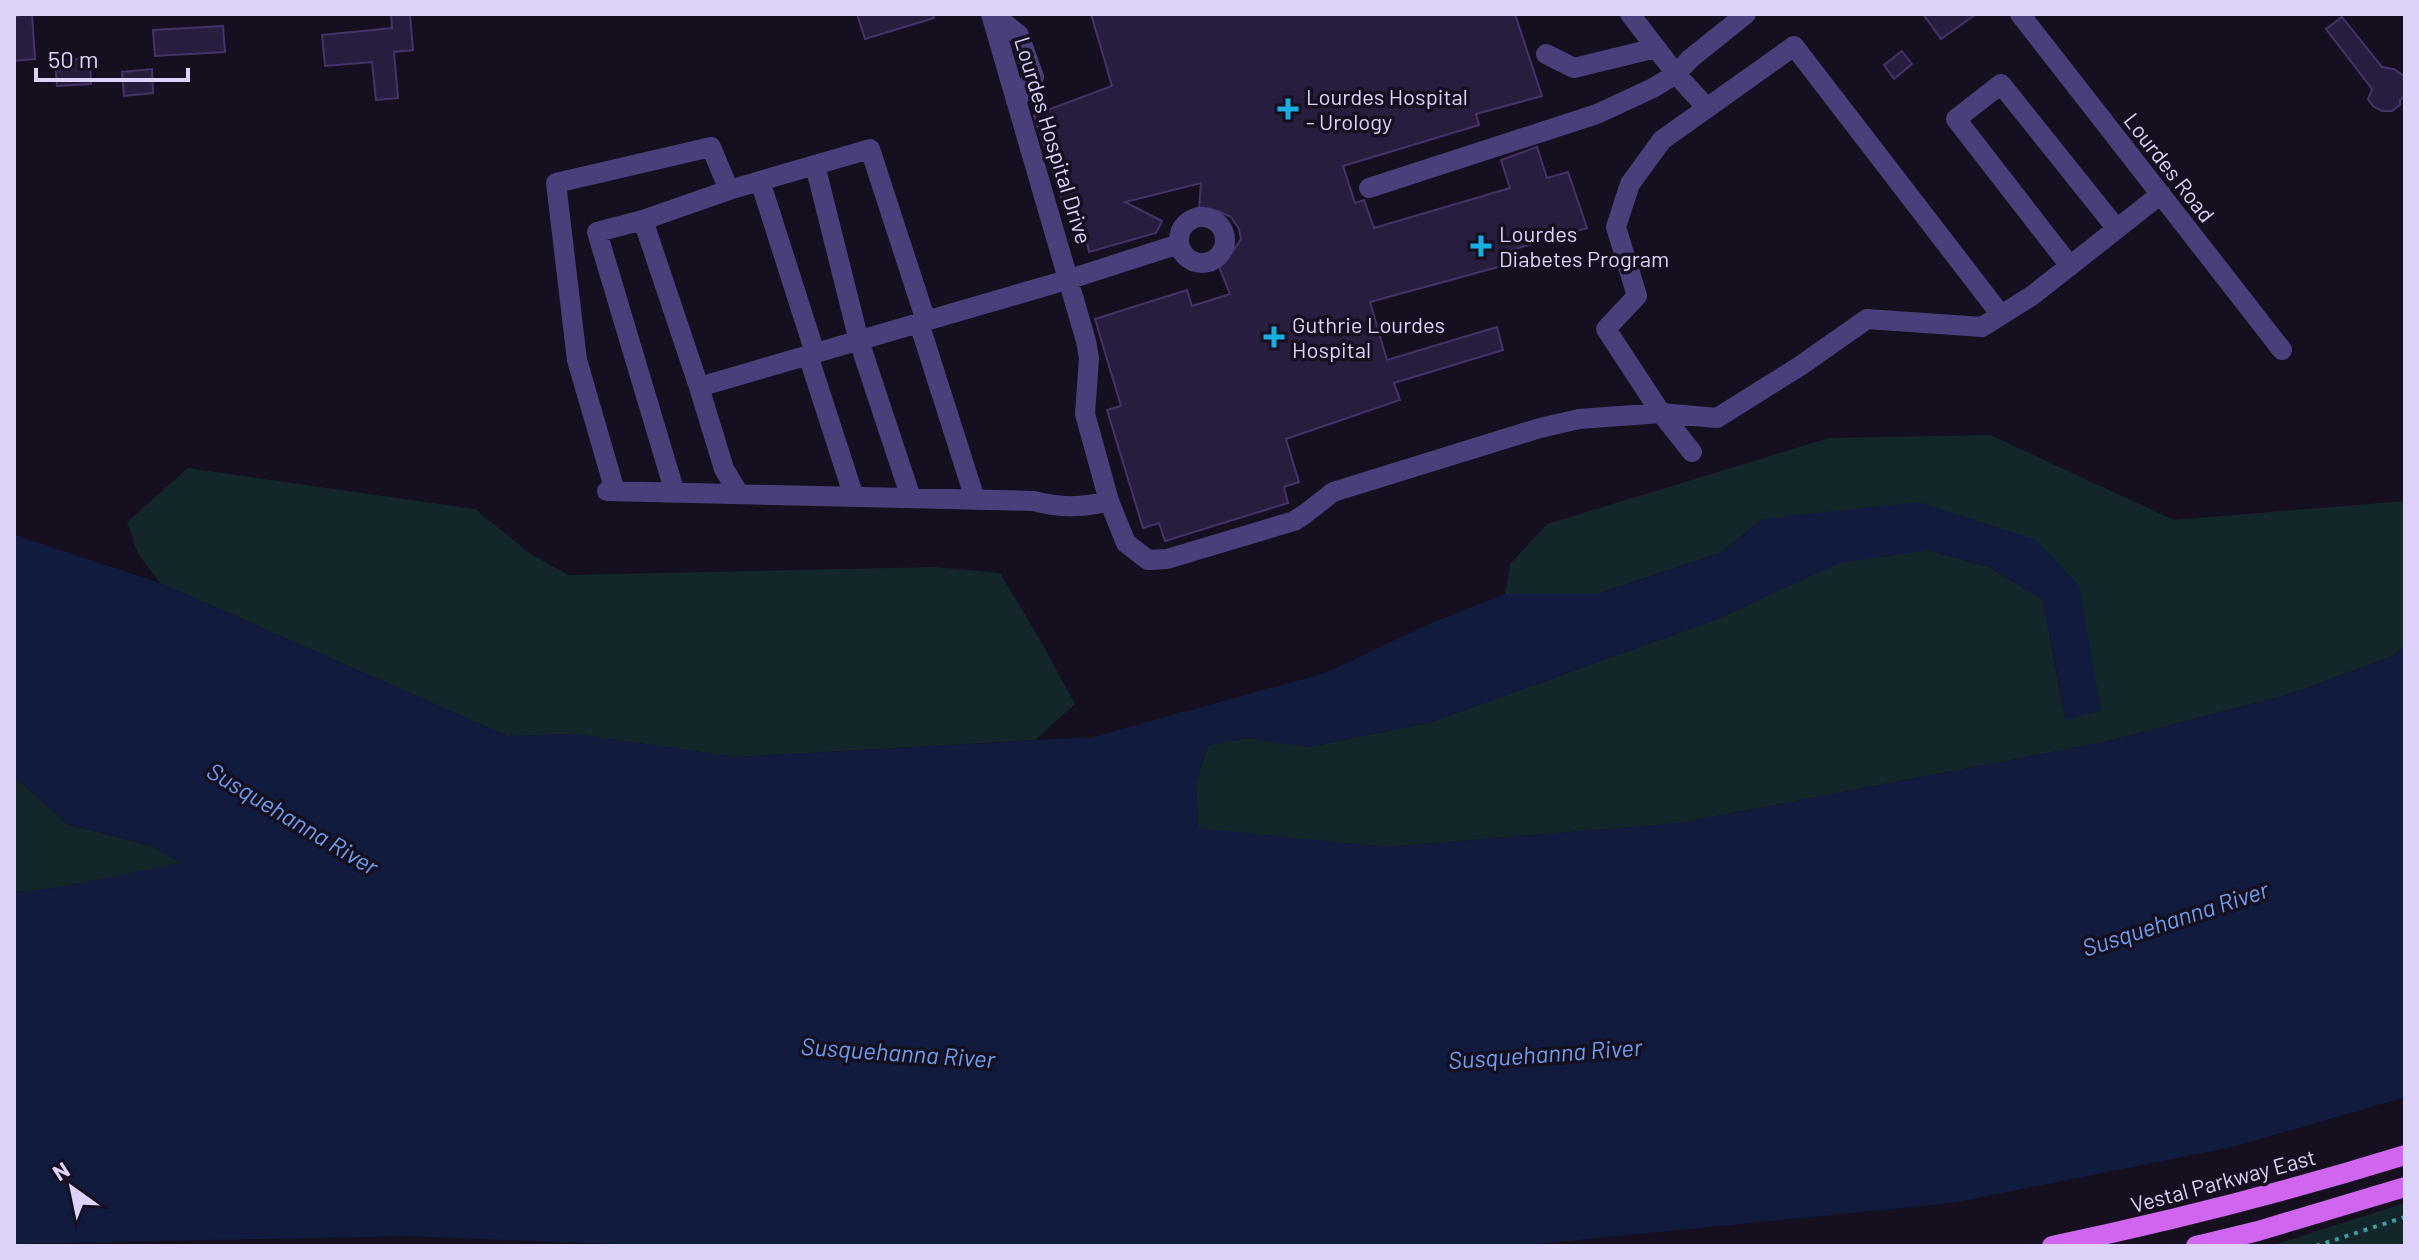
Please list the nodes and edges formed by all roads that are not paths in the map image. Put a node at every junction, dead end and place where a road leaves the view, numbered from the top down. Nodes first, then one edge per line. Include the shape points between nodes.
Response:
1 (992, 14) edge
2 (1630, 14) edge
3 (1746, 14) edge
4 (2020, 14) edge
5 (1656, 48) junction
6 (1546, 54) dead end
7 (1676, 74) junction
8 (1707, 108) junction
9 (815, 165) junction
10 (760, 181) junction
11 (1369, 188) dead end
12 (729, 190) junction
13 (2161, 194) junction
14 (643, 220) junction
15 (2117, 229) junction
16 (597, 232) junction
17 (562, 240) junction
18 (1179, 244) dead end
19 (2070, 266) junction
20 (1070, 279) junction
21 (2001, 315) junction
22 (922, 322) junction
23 (859, 341) junction
24 (2282, 350) dead end
25 (812, 354) junction
26 (699, 387) junction
27 (1661, 413) junction
28 (1692, 452) dead end
29 (675, 493) junction
30 (739, 494) junction
31 (854, 497) junction
32 (911, 498) junction
33 (975, 499) junction
34 (1109, 501) junction
35 (2405, 1155) edge
36 (2405, 1187) edge
37 (2052, 1246) edge
38 (2196, 1246) edge

1 - 20 street, Lourdes Hospital Drive
2 - 5 street
3 - 7 street
4 - 13 street, Lourdes Road
5 - 6 street via 1574,68
5 - 7 street
7 - 8 street
7 - 11 street via 1597,114
8 - 21 street via 1794,46
8 - 27 street via 1662,140 1630,184 1616,227 1637,296 1606,329
9 - 10 street
9 - 22 street via 870,149
9 - 23 street
10 - 12 street
10 - 25 street
12 - 14 street
12 - 17 street via 711,147 556,183
13 - 15 street
13 - 24 street, Lourdes Road
14 - 16 street
14 - 26 street
15 - 19 street
15 - 19 street via 2001,84 1956,119
16 - 17 street
16 - 29 street
17 - 29 street via 577,360 611,491
18 - 20 street
19 - 21 street
20 - 22 street
20 - 34 street, Lourdes Hospital Drive via 1089,358 1085,414
21 - 27 street via 1982,327 1867,319 1717,418
22 - 23 street
22 - 33 street
23 - 25 street
23 - 32 street
25 - 26 street
25 - 31 street
26 - 30 street via 724,469
27 - 28 street
27 - 34 street, Lourdes Hospital Drive via 1579,419 1526,432 1333,492 1294,521 1227,531 1167,559 1148,560 1126,543
29 - 30 street
30 - 31 street
31 - 32 street
32 - 33 street
33 - 34 street via 1073,507
35 - 37 main road, Vestal Parkway East via 2251,1200
36 - 38 main road

